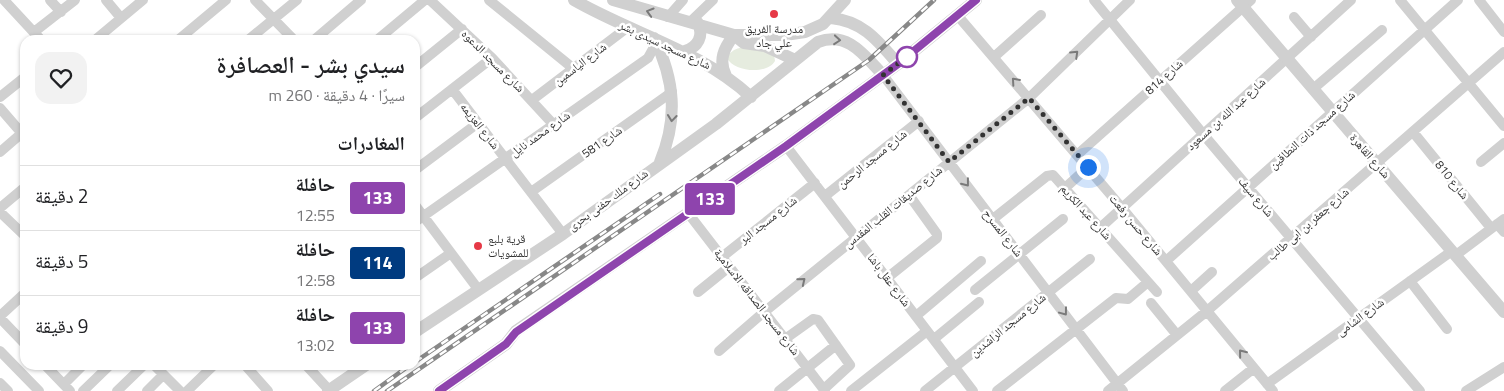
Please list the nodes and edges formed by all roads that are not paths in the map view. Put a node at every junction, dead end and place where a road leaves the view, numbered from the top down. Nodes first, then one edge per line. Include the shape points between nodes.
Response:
1 (4, 0) edge
2 (50, 0) edge
3 (75, 0) edge
4 (106, 0) edge
5 (143, 0) edge
6 (226, 0) edge
7 (255, 0) edge
8 (297, 0) edge
9 (362, 0) edge
10 (425, 0) edge
11 (430, 0) edge
12 (489, 0) edge
13 (574, 0) edge
14 (613, 0) edge
15 (683, 0) edge
16 (713, 0) edge
17 (845, 0) edge
18 (976, 0) edge
19 (1094, 0) edge
20 (1130, 0) edge
21 (1351, 0) edge
22 (1400, 0) edge
23 (1458, 0) edge
24 (1479, 0) edge
25 (1244, 2) edge
26 (61, 12) junction
27 (1041, 15) dead end
28 (958, 16) junction
29 (668, 17) junction
30 (1294, 17) dead end
31 (121, 18) junction
32 (273, 18) junction
33 (831, 18) junction
34 (1110, 20) junction
35 (694, 23) junction
36 (628, 28) junction
37 (462, 29) junction
38 (1425, 29) junction
39 (1382, 30) dead end
40 (1504, 32) edge
41 (36, 35) edge
42 (38, 35) edge
43 (101, 35) edge
44 (184, 35) edge
45 (254, 35) edge
46 (289, 35) edge
47 (320, 35) edge
48 (383, 35) edge
49 (734, 35) junction
50 (1311, 37) junction
51 (654, 38) junction
52 (684, 51) junction
53 (1504, 52) edge
54 (994, 57) junction
55 (492, 58) junction
56 (1286, 59) junction
57 (795, 60) junction
58 (420, 63) edge
59 (898, 64) junction
60 (574, 68) junction
61 (883, 75) junction
62 (726, 76) junction
63 (20, 81) edge
64 (1160, 82) junction
65 (1469, 82) junction
66 (452, 89) junction
67 (1313, 89) junction
68 (672, 92) junction
69 (752, 97) junction
70 (0, 98) edge
71 (1029, 98) junction
72 (532, 100) junction
73 (0, 108) edge
74 (1332, 112) junction
75 (420, 114) edge
76 (918, 121) junction
77 (478, 123) junction
78 (554, 124) junction
79 (1504, 126) edge
80 (20, 131) edge
81 (1413, 132) junction
82 (1203, 134) junction
83 (20, 137) edge
84 (1504, 143) edge
85 (786, 146) junction
86 (0, 152) edge
87 (1077, 155) junction
88 (505, 159) junction
89 (660, 162) junction
90 (949, 162) junction
91 (1481, 162) dead end
92 (1377, 164) junction
93 (420, 166) edge
94 (1088, 167) junction
95 (815, 183) junction
96 (1065, 188) junction
97 (1248, 188) junction
98 (20, 192) edge
99 (531, 192) junction
100 (908, 195) junction
101 (825, 196) junction
102 (1122, 208) junction
103 (0, 210) edge
104 (688, 213) junction
105 (420, 218) edge
106 (993, 219) junction
107 (1063, 219) dead end
108 (420, 220) edge
109 (1499, 226) edge
110 (1100, 228) junction
111 (20, 231) edge
112 (563, 234) junction
113 (856, 237) junction
114 (1291, 239) junction
115 (451, 253) junction
116 (1454, 253) junction
117 (1020, 254) junction
118 (722, 257) junction
119 (1090, 259) dead end
120 (981, 261) dead end
121 (1166, 261) junction
122 (729, 267) junction
123 (1212, 272) dead end
124 (420, 275) edge
125 (887, 278) junction
126 (1410, 281) junction
127 (1148, 282) junction
128 (478, 289) junction
129 (975, 290) dead end
130 (1191, 291) junction
131 (698, 292) dead end
132 (1049, 292) junction
133 (1157, 292) dead end
134 (20, 298) edge
135 (979, 302) dead end
136 (1151, 303) dead end
137 (1207, 311) junction
138 (764, 312) junction
139 (1504, 312) edge
140 (916, 316) junction
141 (0, 317) edge
142 (1359, 318) junction
143 (420, 329) edge
144 (1076, 329) junction
145 (1447, 329) dead end
146 (20, 334) edge
147 (931, 335) junction
148 (1177, 335) junction
149 (785, 339) junction
150 (836, 345) junction
151 (0, 351) edge
152 (719, 351) dead end
153 (955, 367) junction
154 (808, 368) junction
155 (1254, 368) junction
156 (1504, 368) edge
157 (52, 370) edge
158 (80, 370) edge
159 (105, 370) edge
160 (139, 370) edge
161 (159, 370) edge
162 (209, 370) edge
163 (249, 370) edge
164 (310, 370) edge
165 (358, 370) edge
166 (164, 375) junction
167 (0, 383) edge
168 (1120, 387) edge
169 (1270, 387) edge
170 (67, 388) edge
171 (328, 390) edge
172 (444, 390) edge
173 (825, 390) edge
174 (8, 391) edge
175 (39, 391) edge
176 (83, 391) edge
177 (117, 391) edge
178 (147, 391) edge
179 (180, 391) edge
180 (186, 391) edge
181 (268, 391) edge
182 (779, 391) edge
183 (851, 391) edge
184 (925, 391) edge
185 (973, 391) edge
186 (997, 391) edge
187 (1108, 391) edge
188 (1225, 391) edge
189 (1420, 391) edge
190 (1466, 391) edge

1 - 41 street
2 - 26 street
3 - 26 street
4 - 31 street
5 - 31 street
6 - 44 street
7 - 32 street
8 - 32 street
9 - 47 street
10 - 48 street
11 - 37 street, شارع مسجد الدعوه
12 - 60 street
13 - 36 street, شارع مسجد سيدى بشر
29 -> 14 street, شارع مسجد سيدى بشر
15 - 29 street
16 - 35 street
17 - 33 street
18 - 28 street
19 - 34 street, شارع سيف
20 - 34 street, شارع صديقات القلب المقدس
21 - 50 street, شارع عبد الله بن مسعود
22 - 38 street
23 - 38 street, شارع مسجد ذات النطاقين
24 - 40 street
25 - 56 street, شارع القاهرة
25 - 64 street, شارع 814
26 - 42 street
27 - 54 street
28 - 54 street, شارع حسن رفعت
28 - 59 street
29 - 35 street, شارع مسجد سيدى بشر
30 - 50 street
31 - 43 street
32 - 45 street
32 - 46 street
33 - 49 street, شارع مسجد سيدى بشر via 814,29 795,34
33 - 59 street via 852,22 865,29
34 - 64 street, شارع سيف
71 -> 34 street, شارع صديقات القلب المقدس
35 - 49 street, شارع مسجد سيدى بشر
35 - 52 street via 700,28 699,41
36 - 51 street, شارع مسجد سيدى بشر
36 - 60 street, شارع الياسمين
37 - 55 street, شارع مسجد الدعوه
37 - 58 street
38 - 65 street
38 - 74 street, شارع مسجد ذات النطاقين
39 - 67 street
49 - 57 street via 744,43 765,46
49 - 62 street via 723,54
50 - 56 street, شارع عبد الله بن مسعود
51 - 52 street, شارع مسجد سيدى بشر
51 - 68 street via 666,64
51 - 78 street, شارع محمد نايل via 648,58
52 - 62 street, شارع مسجد سيدى بشر
53 - 65 street, شارع جعفر بن ابى طالب
71 -> 54 street, شارع حسن رفعت
55 - 66 street
55 - 72 street, شارع مسجد الدعوه
56 - 67 street, شارع القاهرة
56 - 82 street, شارع عبد الله بن مسعود
57 -> 61 street, شارع ملك حفنى بحرى via 818,42 844,40 857,47
57 - 69 street, شارع ملك حفنى بحرى
59 - 61 street
60 - 72 street, شارع الياسمين
61 - 76 street, شارع المسرح
61 - 85 street
62 - 69 street, شارع مسجد سيدى بشر
63 - 70 street
64 - 82 street, شارع سيف
64 - 87 street, شارع 814
65 - 79 street
65 - 81 street, شارع جعفر بن ابى طالب
66 - 75 street
66 - 77 street, شارع العزيمه
67 - 74 street, شارع القاهرة
68 -> 89 street via 671,128
68 - 99 street, شارع 581
69 - 89 street, شارع ملك حفنى بحرى
71 - 87 street, شارع حسن رفعت
71 - 90 street, شارع صديقات القلب المقدس
72 - 78 street, شارع مسجد الدعوه
73 - 80 street
74 - 92 street, شارع القاهرة
74 - 97 street, شارع مسجد ذات النطاقين
76 - 90 street, شارع المسرح
76 - 101 street, شارع مسجد الرحمن
77 - 88 street, شارع العزيمه
77 - 93 street
78 - 88 street, شارع محمد نايل
81 - 92 street, شارع جعفر بن ابى طالب
81 - 109 street, شارع 810
82 - 97 street, شارع سيف
82 - 102 street, شارع عبد الله بن مسعود
83 - 86 street
84 - 91 street
85 - 95 street, شارع عقل باشا
85 - 104 street
87 - 94 street, شارع حسن رفعت
88 - 99 street, شارع العزيمه
88 - 105 street, شارع محمد نايل
89 - 112 street, شارع ملك حفنى بحرى
90 - 100 street, شارع صديقات القلب المقدس
90 -> 106 street, شارع المسرح
92 - 114 street, شارع جعفر بن ابى طالب
92 - 116 street, شارع القاهرة
94 - 96 street
94 - 102 street, شارع حسن رفعت
95 - 101 street, شارع عقل باشا
95 - 118 street, شارع مسجد البر
96 - 106 street, شارع عبد الكريم via 1050,175
96 - 110 street, شارع عبد الكريم
97 - 114 street, شارع سيف
97 - 121 street, شارع مسجد ذات النطاقين
98 - 103 street
99 - 112 street, شارع العزيمه
100 - 113 street, شارع صديقات القلب المقدس
100 - 125 street via 937,238
101 - 113 street, شارع عقل باشا
102 - 110 street, شارع عبد الله بن مسعود
102 - 121 street, شارع حسن رفعت
103 - 111 street
104 - 118 street, شارع مسجد الصداقه الاسلامية
104 - 172 street via 516,332 506,344
106 - 117 street, شارع المسرح
107 - 117 street
108 - 115 street
109 - 116 street, شارع الشامى
110 - 127 street, شارع عبد الكريم
112 - 128 street, شارع ملك حفنى بحرى
113 - 125 street, شارع عقل باشا
138 -> 113 street, شارع صديقات القلب المقدس
114 - 137 street, شارع جعفر بن ابى طالب
114 - 142 street, شارع سيف
115 - 124 street
115 - 128 street
116 - 126 street, شارع الشامى
116 - 139 street, شارع القاهرة
117 - 129 street
117 - 132 street, شارع المسرح
118 - 122 street, شارع مسجد الصداقه الاسلامية
119 - 132 street, شارع مسجد الراشدين
120 - 140 street
121 - 130 street, شارع حسن رفعت
122 - 131 street
122 - 138 street, شارع مسجد الصداقه الاسلامية
123 - 130 street
125 - 140 street, شارع عقل باشا
126 - 142 street, شارع الشامى
126 - 145 street
127 - 133 street, شارع عبد الكريم
127 - 144 street via 1128,299 1116,298
128 - 143 street, شارع ملك حفنى بحرى
130 - 137 street, شارع حسن رفعت
132 -> 144 street, شارع المسرح
132 - 153 street, شارع مسجد الراشدين
134 - 141 street
135 - 147 street
136 - 148 street
137 - 148 street, شارع جعفر بن ابى طالب
155 -> 137 street, شارع حسن رفعت
138 - 149 street, شارع مسجد الصداقه الاسلامية
138 - 152 street, شارع صديقات القلب المقدس
140 - 147 street, شارع عقل باشا
141 - 146 street
142 - 169 street, شارع الشامى
142 - 189 street, شارع سيف
144 - 168 street, شارع المسرح
144 - 186 street
147 - 153 street, شارع عقل باشا
147 - 183 street
148 - 168 street, شارع جعفر بن ابى طالب
149 - 150 street via 815,318
149 - 154 street, شارع مسجد الصداقه الاسلامية
150 - 154 street
150 - 173 street via 849,362 849,367
151 - 175 street
153 - 184 street, شارع مسجد الراشدين
153 - 185 street, شارع عقل باشا
154 - 173 street, شارع مسجد الصداقه الاسلامية
154 - 182 street
155 - 169 street, شارع حسن رفعت
155 - 188 street
156 - 190 street
157 - 170 street
158 - 170 street
159 - 176 street
160 - 177 street
161 - 166 street
162 - 180 street
163 - 181 street
164 - 171 street
165 - 171 street
166 - 178 street
166 - 179 street
167 - 174 street
168 - 187 street, شارع جعفر بن ابى طالب

